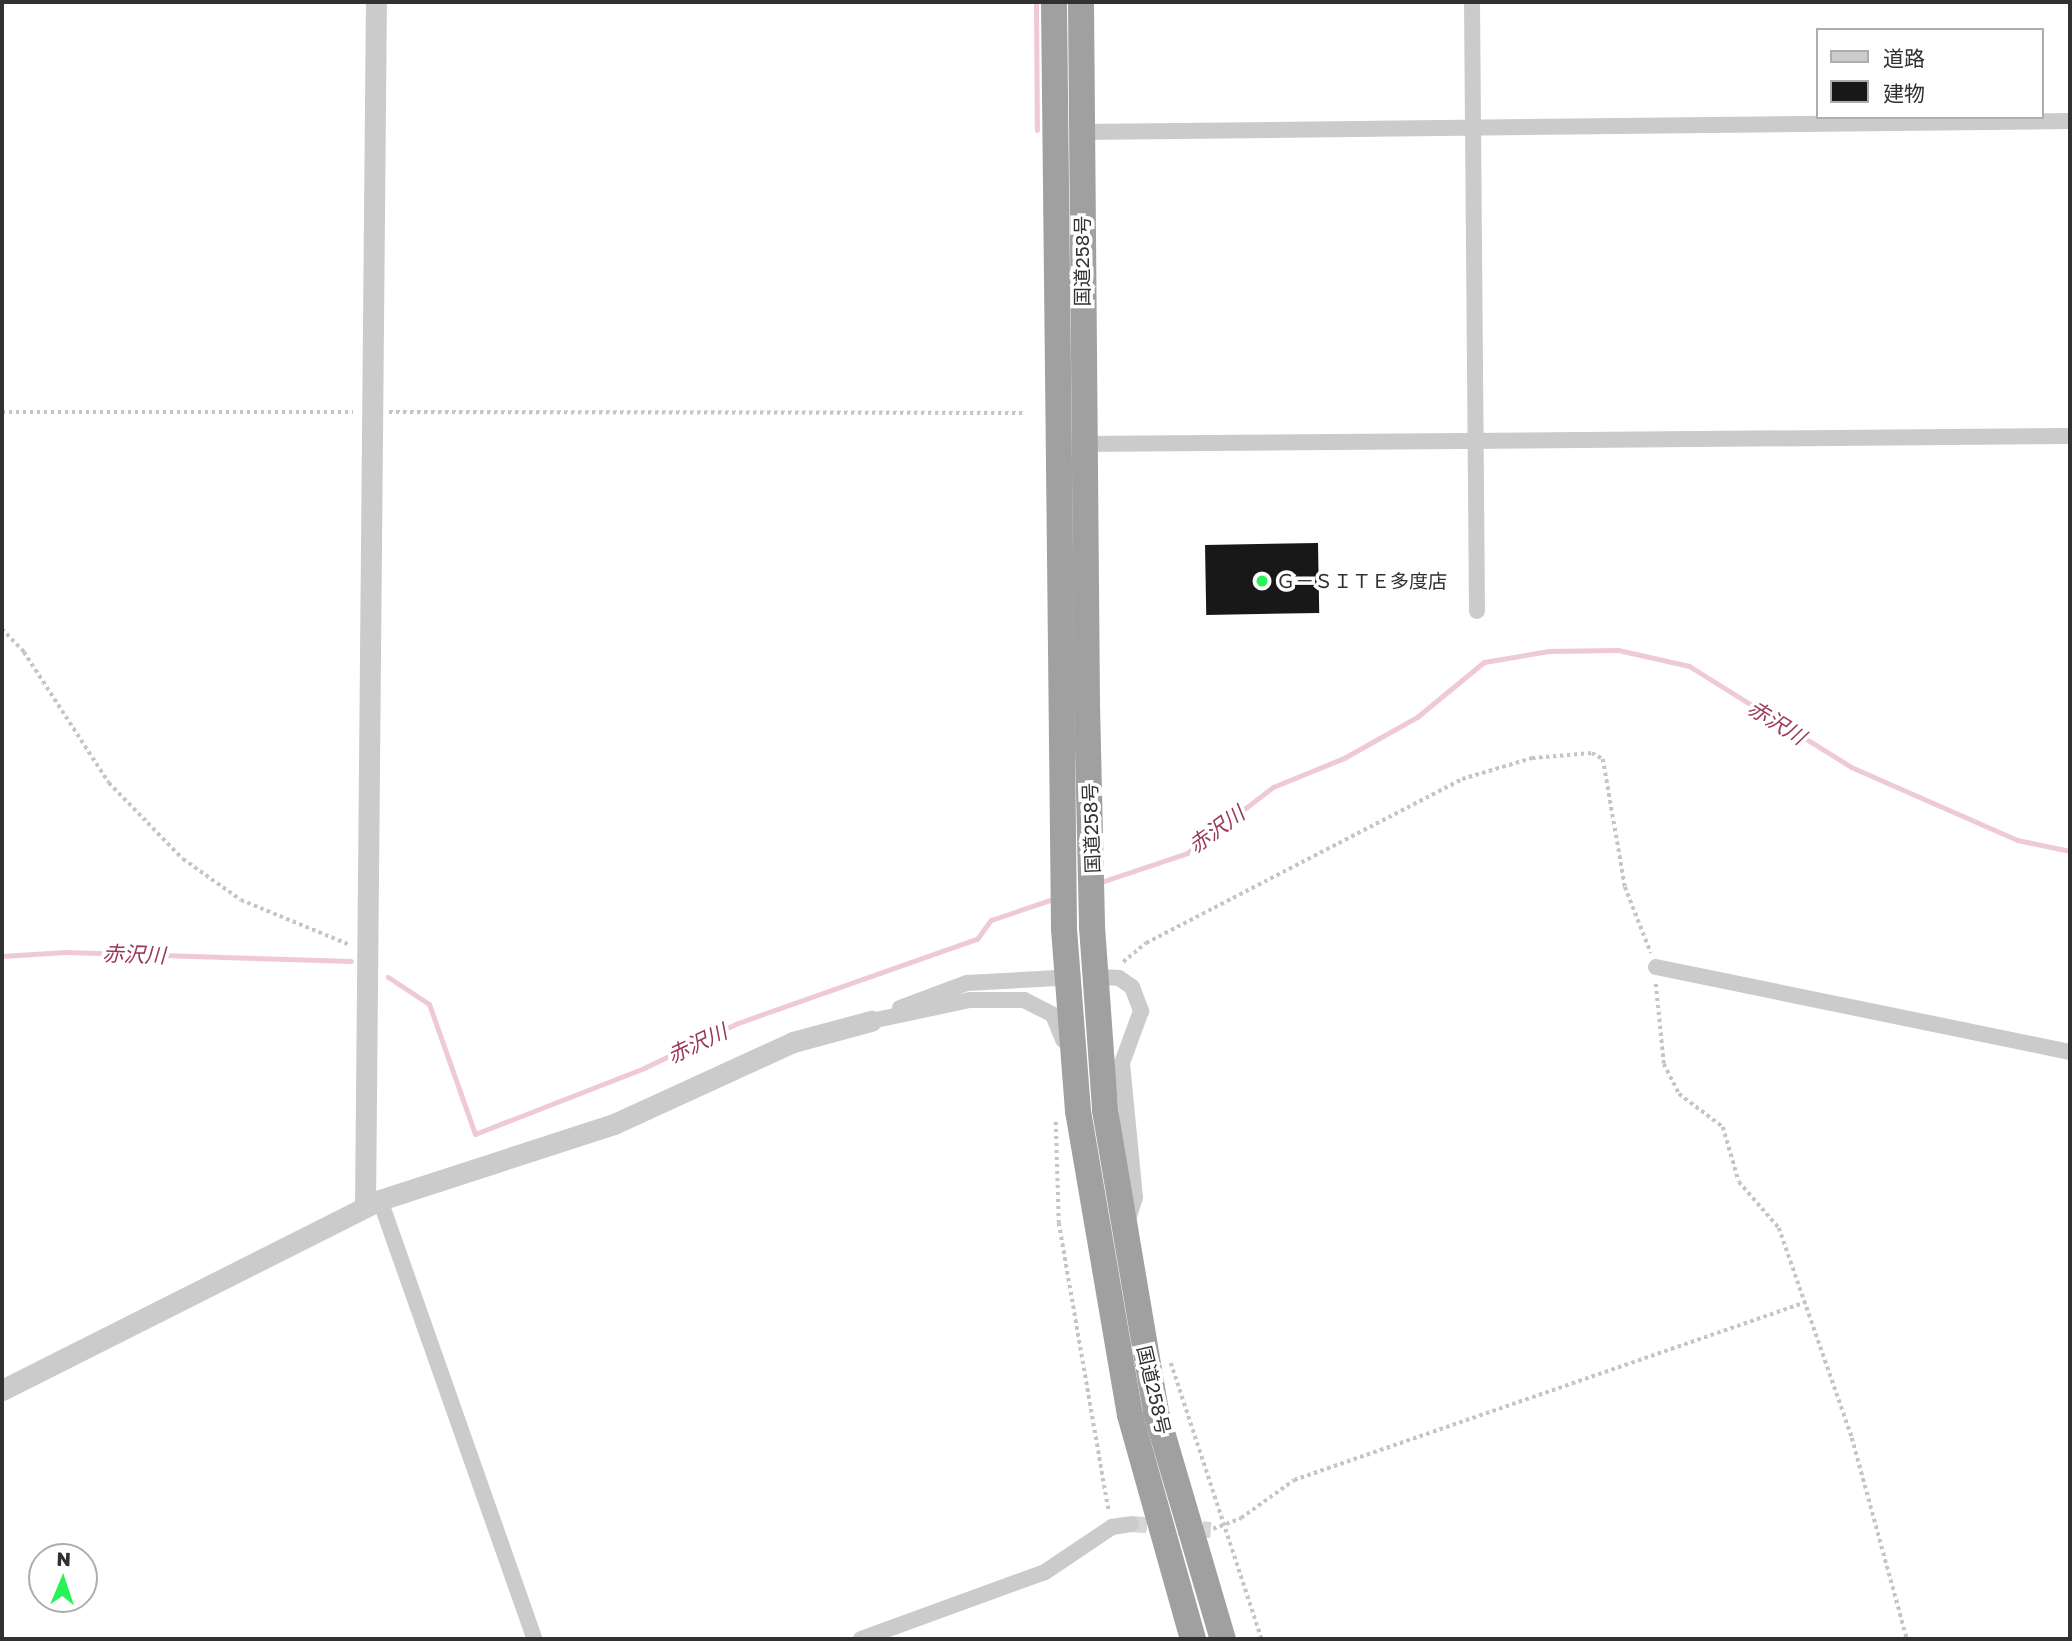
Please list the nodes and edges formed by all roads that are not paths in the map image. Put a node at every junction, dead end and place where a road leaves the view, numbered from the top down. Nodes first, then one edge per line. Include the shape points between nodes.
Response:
1 (376, 2) edge
2 (1054, 2) edge
3 (1081, 2) edge
4 (1472, 2) edge
5 (2070, 121) edge
6 (1473, 127) junction
7 (1083, 132) junction
8 (2070, 436) edge
9 (1475, 442) junction
10 (1070, 443) junction
11 (1477, 611) dead end
12 (1656, 967) road end
13 (1111, 977) road end
14 (1057, 978) dead end
15 (871, 1021) junction
16 (2070, 1052) edge
17 (1067, 1111) junction
18 (372, 1204) junction
19 (1122, 1232) junction
20 (2, 1391) edge
21 (1130, 1524) tunnel mouth
22 (535, 1639) edge
23 (861, 1639) edge
24 (1192, 1639) edge
25 (1223, 1639) edge

1 - 18 street
2 - 10 highway, 国道258号
3 - 7 highway, 国道258号
4 - 6 street
5 - 6 street
6 - 7 street
6 - 9 street
7 - 10 highway, 国道258号
8 - 9 street
9 - 10 street
9 - 11 street
10 - 17 highway, 国道258号 via 1063,877
10 - 19 highway, 国道258号 via 1092,927 1105,1111
12 - 16 street
13 - 19 street via 1132,988 1141,1011 1122,1063 1135,1197
14 - 15 street via 967,983
15 - 17 street via 970,1000 1039,1004 1059,1023
15 - 18 street via 793,1042 614,1125
17 - 24 highway, 国道258号 via 1130,1415
18 - 20 street
18 - 22 street
19 - 25 highway, 国道258号 via 1156,1412
21 - 23 street via 1112,1527 1045,1572

